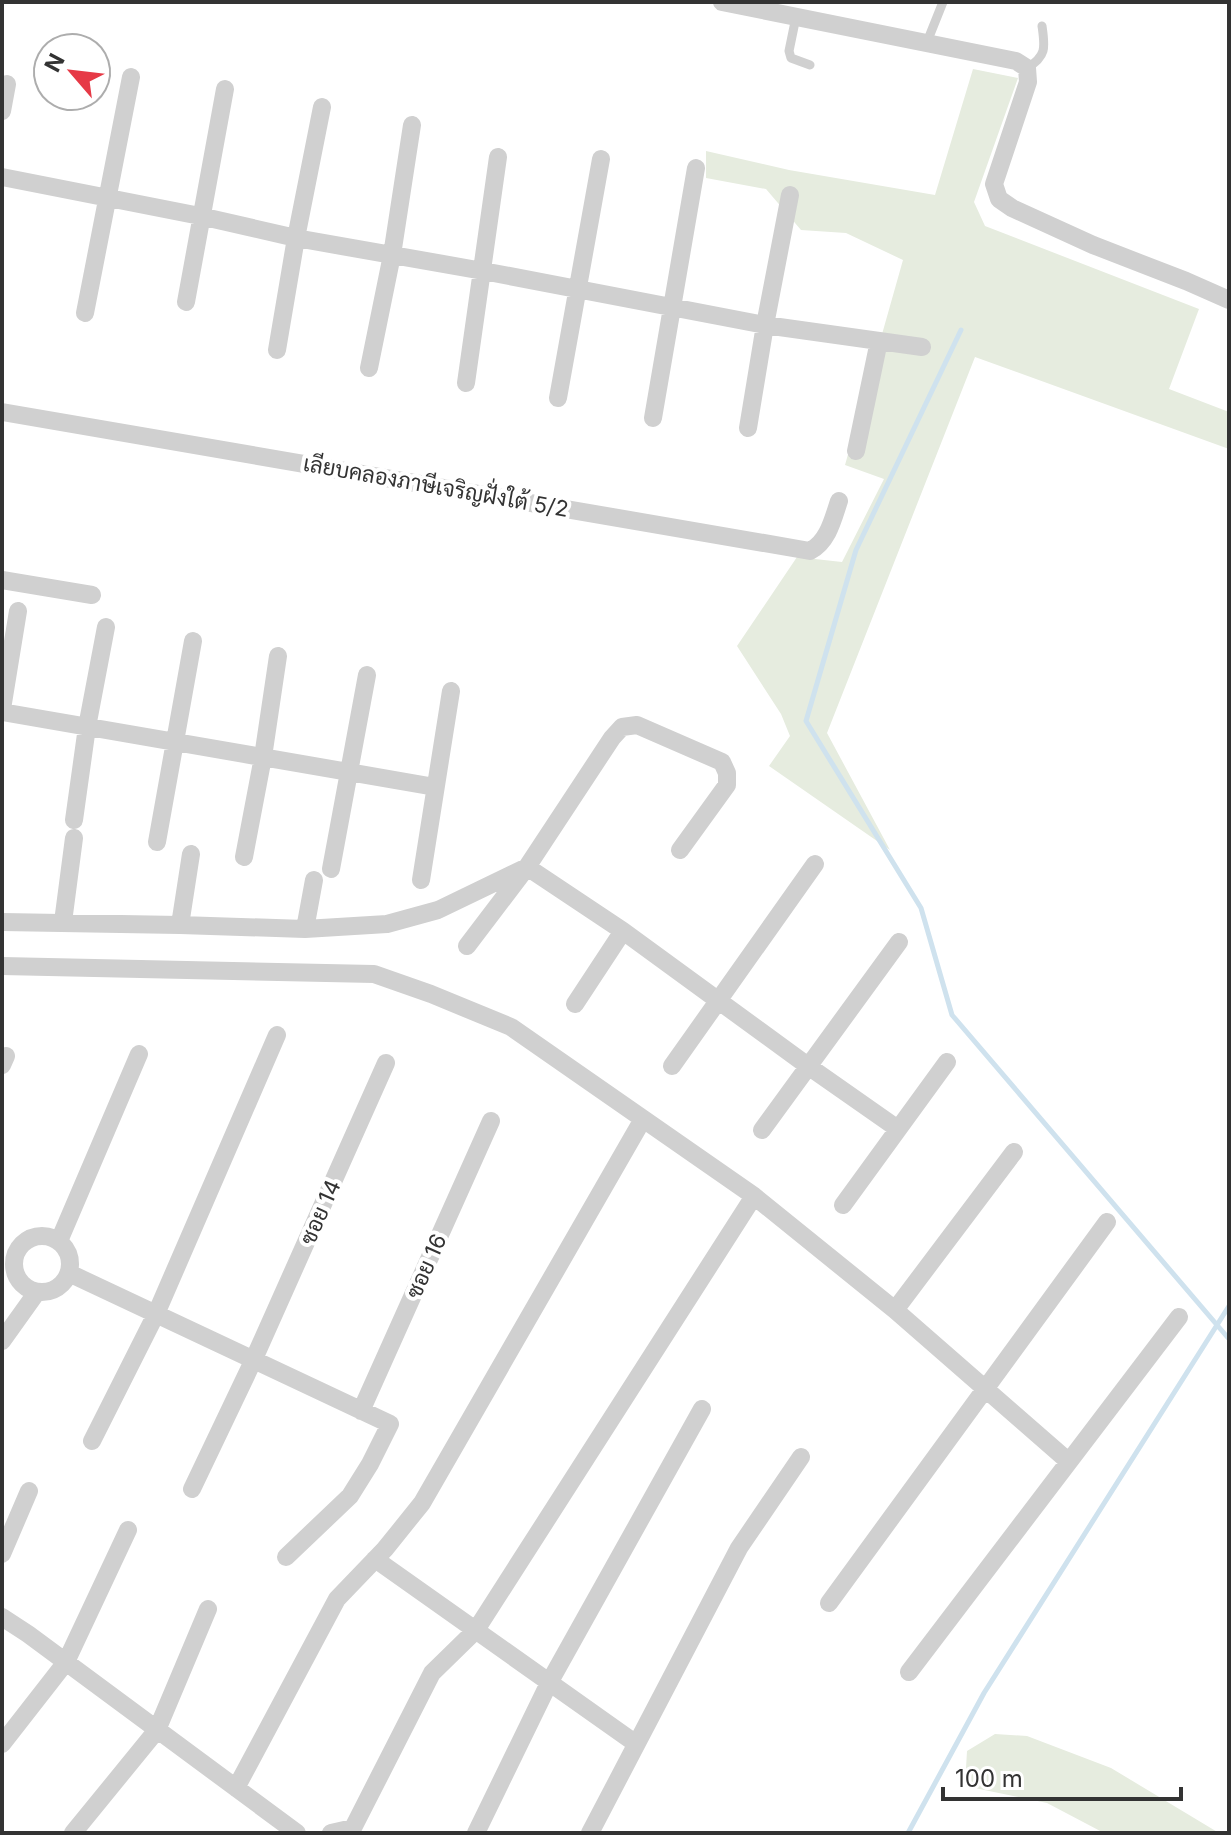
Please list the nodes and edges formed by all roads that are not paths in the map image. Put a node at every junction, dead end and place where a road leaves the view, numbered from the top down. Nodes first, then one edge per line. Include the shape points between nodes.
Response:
1 (722, 2) edge
2 (943, 2) edge
3 (796, 17) junction
4 (1042, 26) dead end
5 (927, 42) junction
6 (810, 65) dead end
7 (1027, 68) junction
8 (131, 77) dead end
9 (7, 84) dead end
10 (225, 89) dead end
11 (322, 107) dead end
12 (2, 111) edge
13 (412, 125) dead end
14 (498, 157) dead end
15 (601, 159) dead end
16 (696, 168) dead end
17 (2, 177) edge
18 (790, 195) dead end
19 (107, 198) junction
20 (200, 216) junction
21 (296, 238) junction
22 (392, 255) junction
23 (483, 271) junction
24 (578, 289) junction
25 (1229, 300) edge
26 (186, 302) dead end
27 (671, 307) junction
28 (85, 313) dead end
29 (765, 325) junction
30 (879, 341) junction
31 (922, 347) dead end
32 (277, 350) dead end
33 (369, 368) dead end
34 (466, 383) dead end
35 (558, 398) dead end
36 (2, 412) edge
37 (653, 418) dead end
38 (748, 428) dead end
39 (856, 451) dead end
40 (839, 501) dead end
41 (2, 580) edge
42 (92, 595) dead end
43 (18, 611) dead end
44 (106, 627) dead end
45 (193, 641) dead end
46 (278, 656) dead end
47 (367, 675) dead end
48 (451, 691) dead end
49 (2, 711) edge
50 (87, 727) junction
51 (175, 742) junction
52 (263, 757) junction
53 (348, 772) junction
54 (435, 787) junction
55 (157, 842) dead end
56 (680, 850) dead end
57 (191, 854) dead end
58 (244, 857) dead end
59 (815, 864) dead end
60 (527, 867) junction
61 (331, 869) dead end
62 (314, 880) dead end
63 (421, 880) dead end
64 (2, 922) edge
65 (63, 922) junction
66 (180, 925) junction
67 (305, 929) junction
68 (623, 931) junction
69 (899, 942) dead end
70 (467, 946) dead end
71 (2, 966) edge
72 (718, 1002) junction
73 (575, 1004) dead end
74 (277, 1035) dead end
75 (139, 1054) dead end
76 (947, 1062) dead end
77 (386, 1063) dead end
78 (672, 1066) dead end
79 (808, 1066) junction
80 (643, 1119) junction
81 (491, 1121) dead end
82 (898, 1129) junction
83 (762, 1130) dead end
84 (1014, 1152) dead end
85 (754, 1196) junction
86 (843, 1205) dead end
87 (1107, 1222) dead end
88 (59, 1241) junction
89 (9, 1248) edge
90 (69, 1273) junction
91 (37, 1292) junction
92 (895, 1310) junction
93 (156, 1314) junction
94 (1179, 1317) dead end
95 (2, 1341) edge
96 (253, 1361) junction
97 (985, 1389) junction
98 (702, 1409) dead end
99 (361, 1411) junction
100 (92, 1441) dead end
101 (801, 1457) dead end
102 (1068, 1461) junction
103 (192, 1489) dead end
104 (29, 1491) dead end
105 (128, 1530) dead end
106 (2, 1554) edge
107 (286, 1557) dead end
108 (375, 1559) junction
109 (829, 1603) dead end
110 (208, 1609) dead end
111 (2, 1617) edge
112 (476, 1630) junction
113 (66, 1662) junction
114 (909, 1672) dead end
115 (549, 1683) junction
116 (157, 1730) junction
117 (635, 1743) junction
118 (2, 1744) edge
119 (236, 1788) junction
120 (73, 1833) edge
121 (297, 1833) edge
122 (331, 1833) edge
123 (476, 1833) edge
124 (590, 1833) edge

1 - 3 street
2 - 5 lane
3 - 5 street
3 - 6 lane via 791,58
4 - 7 lane via 1043,54
5 - 7 street via 1016,61
7 - 25 street via 1028,82 994,184 999,199 1093,245
8 - 19 street
9 - 12 street
10 - 20 street
11 - 21 street
13 - 22 street
14 - 23 street
15 - 24 street
16 - 27 street
17 - 19 street
18 - 29 street
19 - 20 street
19 - 28 street
20 - 21 street
20 - 26 street
21 - 22 street
21 - 32 street
22 - 23 street
22 - 33 street
23 - 24 street
23 - 34 street
24 - 27 street
24 - 35 street
27 - 29 street
27 - 37 street
29 - 30 street
29 - 38 street
30 - 31 street
30 - 39 street
36 - 40 street, เลียบคลองภาษีเจริญฝั่งใต้ 5/2 via 810,551 826,537
41 - 42 street
43 - 49 street
44 - 50 street
45 - 51 street
46 - 52 street
47 - 53 street
48 - 54 street
49 - 50 street
50 - 51 street
50 - 65 street
51 - 52 street
51 - 55 street
52 - 53 street
52 - 58 street
53 - 54 street
53 - 61 street
54 - 63 street
56 - 60 street via 727,785 727,773 722,762 637,725 622,727 612,738
57 - 66 street
59 - 72 street
60 - 67 street via 438,910 387,924
60 - 68 street
60 - 70 street
62 - 67 street
64 - 65 street
65 - 66 street
66 - 67 street
68 - 72 street
68 - 73 street
69 - 79 street
71 - 80 street via 374,974 511,1027
72 - 78 street
72 - 79 street
74 - 93 street
75 - 88 street
76 - 82 street
77 - 96 street, ซอย 14
79 - 82 street
79 - 83 street
80 - 85 street
80 - 108 street via 422,1503
81 - 99 street, ซอย 16
82 - 86 street
84 - 92 street
85 - 92 street
85 - 112 street
87 - 97 street
88 - 89 street via 40,1235
88 - 90 street via 71,1261
89 - 91 street via 19,1281
90 - 91 street via 53,1290
90 - 93 street
91 - 95 street
92 - 97 street
93 - 96 street
93 - 100 street
94 - 102 street
96 - 99 street
96 - 103 street, ซอย 14
97 - 102 street
97 - 109 street
98 - 115 street
99 - 107 street via 390,1424 370,1464 350,1496
101 - 117 street via 739,1548
102 - 114 street
104 - 106 street
105 - 113 street
108 - 112 street
108 - 119 street via 337,1599
110 - 116 street
111 - 113 street
112 - 115 street
112 - 122 street via 432,1673 353,1828
113 - 116 street
113 - 118 street
115 - 117 street
115 - 123 street
116 - 119 street
116 - 120 street
117 - 124 street
119 - 121 street

